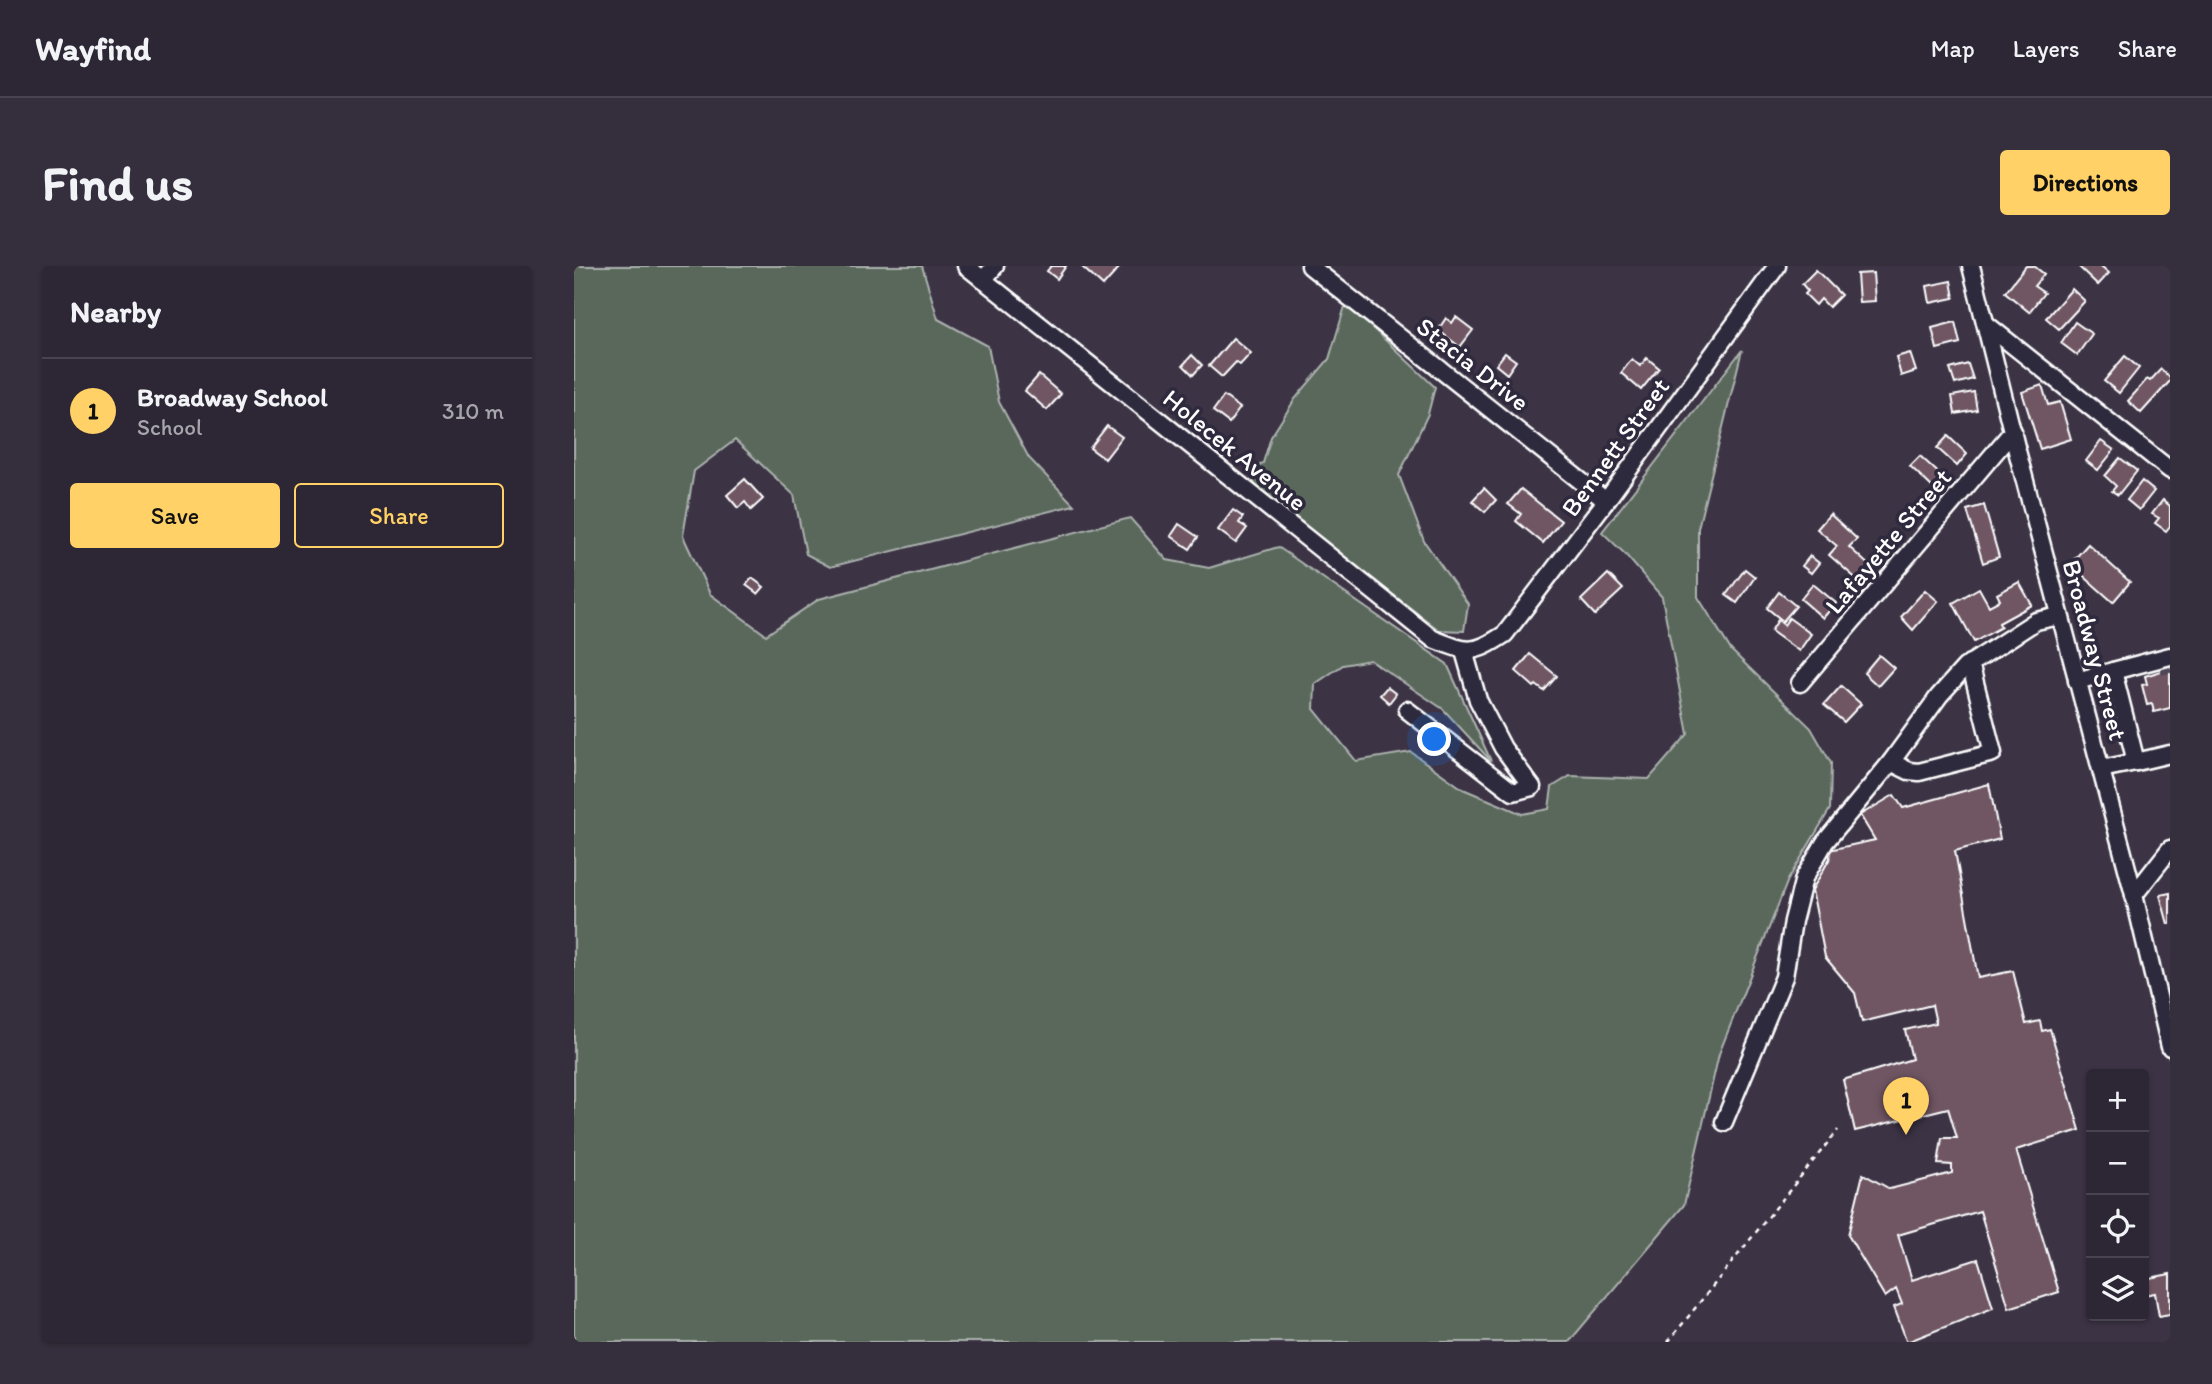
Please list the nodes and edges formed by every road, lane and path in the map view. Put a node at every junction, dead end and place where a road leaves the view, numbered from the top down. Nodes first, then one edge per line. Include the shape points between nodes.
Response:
1 (966, 266) edge
2 (995, 266) edge
3 (1310, 266) edge
4 (1777, 266) edge
5 (1971, 266) edge
6 (983, 280) junction
7 (1986, 324) junction
8 (2013, 431) junction
9 (2170, 470) edge
10 (1606, 501) junction
11 (2060, 616) junction
12 (1464, 651) junction
13 (2165, 662) tunnel mouth
14 (1970, 663) junction
15 (2113, 671) junction
16 (2077, 681) junction
17 (1800, 683) dead end
18 (1407, 710) dead end
19 (2170, 754) edge
20 (1891, 761) junction
21 (2136, 762) junction
22 (2101, 769) junction
23 (2170, 849) edge
24 (2134, 895) junction
25 (2170, 1047) edge
26 (1724, 1122) dead end
27 (1838, 1130) dead end
28 (1668, 1342) edge

1 - 6 street, Holecek Avenue
2 - 6 street
3 - 10 street, Stacia Drive
4 - 10 street, Bennett Street
5 - 7 street, Broadway Street
6 - 12 street, Holecek Avenue via 1433,639
7 - 8 street, Broadway Street
7 - 9 street
8 - 11 street, Broadway Street
8 - 17 street, Lafayette Street
10 - 12 street, Bennett Street via 1506,634 1483,648
11 - 14 street via 2036,621
11 - 16 street, Broadway Street
12 - 18 street via 1478,700 1503,748 1532,788 1513,792
13 - 15 street
14 - 20 street
14 - 20 street via 1993,753 1919,772
15 - 16 street
15 - 21 street
16 - 22 street, Broadway Street
19 - 21 street
20 - 26 street via 1825,842 1804,878 1784,977
21 - 22 street
22 - 24 street, Broadway Street
23 - 24 street
24 - 25 street, Broadway Street
27 - 28 path

